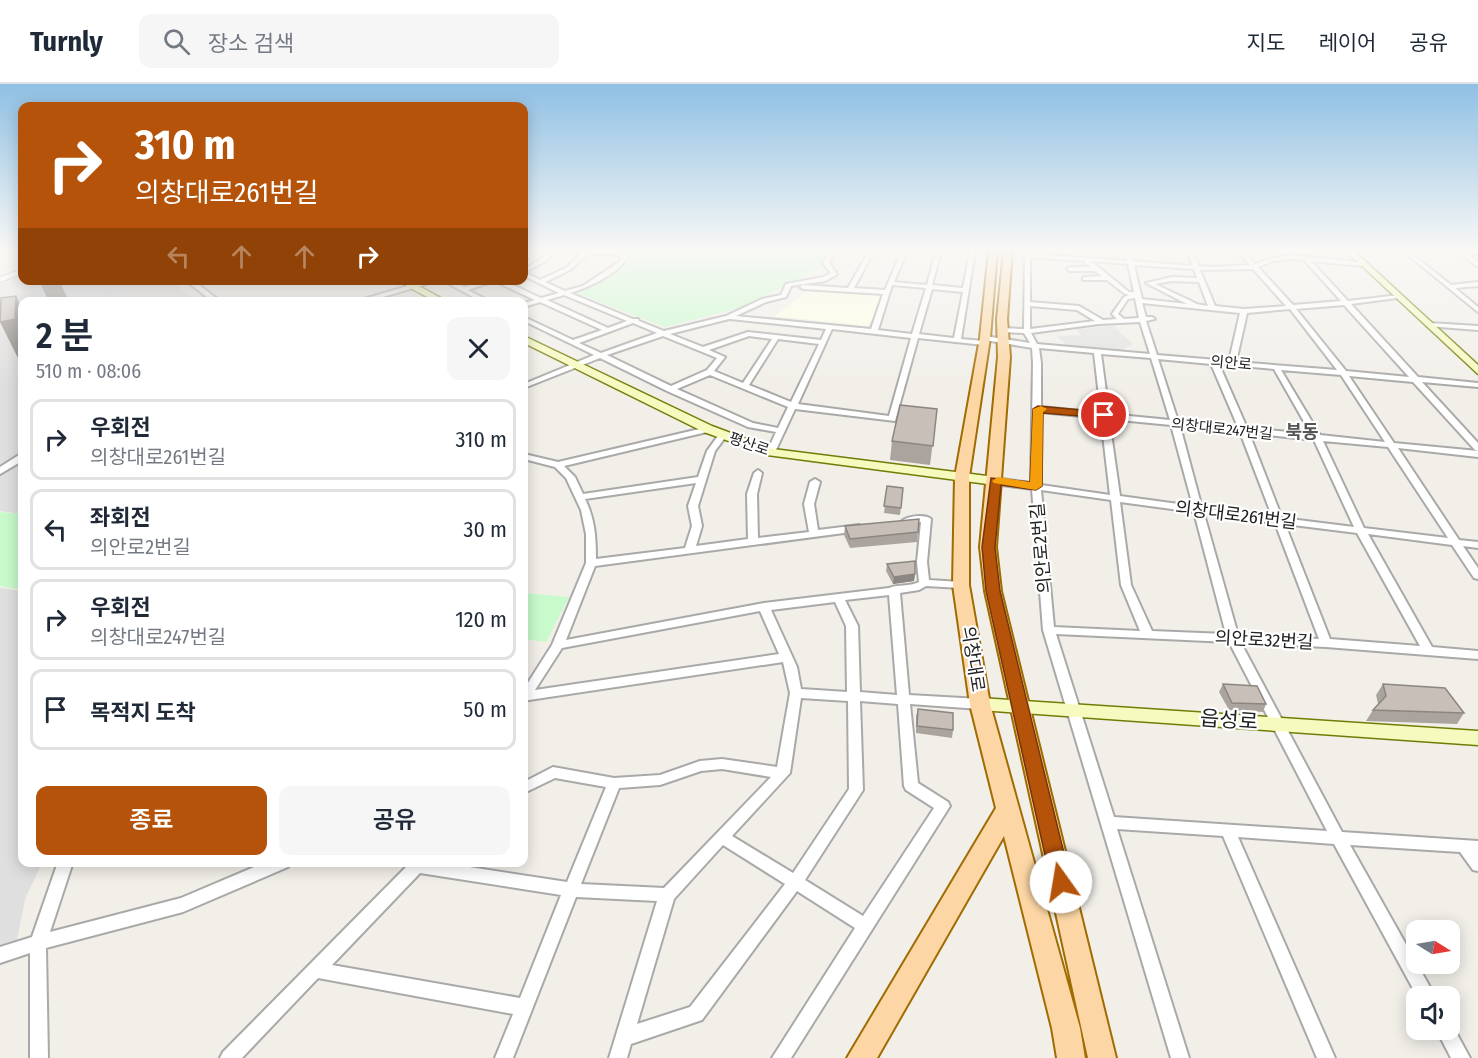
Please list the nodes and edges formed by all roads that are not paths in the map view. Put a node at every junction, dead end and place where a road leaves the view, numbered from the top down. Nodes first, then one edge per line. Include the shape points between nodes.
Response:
1 (529, 296) edge
2 (557, 296) edge
3 (573, 296) edge
4 (781, 296) edge
5 (886, 296) edge
6 (927, 296) edge
7 (964, 296) edge
8 (993, 296) edge
9 (1000, 296) edge
10 (1027, 296) edge
11 (1135, 296) edge
12 (1176, 296) edge
13 (1207, 296) edge
14 (1281, 296) edge
15 (1341, 296) edge
16 (1394, 296) edge
17 (1397, 296) edge
18 (1463, 296) edge
19 (1138, 298) junction
20 (539, 301) junction
21 (1346, 303) junction
22 (528, 304) edge
23 (1027, 304) junction
24 (1198, 307) junction
25 (1212, 308) junction
26 (1292, 308) junction
27 (1478, 310) edge
28 (1244, 311) junction
29 (728, 316) junction
30 (1152, 319) dead end
31 (636, 320) junction
32 (528, 321) edge
33 (1123, 321) junction
34 (1143, 321) junction
35 (1102, 322) junction
36 (1429, 325) junction
37 (830, 327) junction
38 (1478, 328) edge
39 (608, 330) junction
40 (874, 332) junction
41 (1027, 332) junction
42 (665, 333) junction
43 (916, 335) junction
44 (776, 337) junction
45 (993, 338) junction
46 (957, 340) junction
47 (528, 341) edge
48 (574, 342) junction
49 (823, 342) junction
50 (1035, 346) junction
51 (704, 349) junction
52 (1097, 352) junction
53 (601, 355) junction
54 (1154, 357) junction
55 (1214, 362) junction
56 (1233, 363) junction
57 (577, 364) junction
58 (1276, 368) junction
59 (1478, 371) edge
60 (711, 372) junction
61 (1344, 374) junction
62 (1418, 381) junction
63 (528, 384) edge
64 (1478, 385) edge
65 (745, 386) junction
66 (670, 389) junction
67 (793, 406) junction
68 (1038, 409) junction
69 (1104, 415) junction
70 (1175, 424) junction
71 (708, 429) junction
72 (781, 431) junction
73 (1244, 431) junction
74 (723, 435) junction
75 (1318, 439) junction
76 (1392, 447) junction
77 (1478, 448) edge
78 (771, 452) junction
79 (1478, 454) edge
80 (528, 457) edge
81 (18, 460) edge
82 (558, 465) junction
83 (0, 471) edge
84 (758, 472) dead end
85 (962, 477) junction
86 (702, 479) junction
87 (995, 480) junction
88 (815, 482) dead end
89 (1036, 486) junction
90 (581, 497) junction
91 (1114, 498) junction
92 (1197, 510) junction
93 (1278, 520) junction
94 (892, 523) edge
95 (870, 526) edge
96 (1361, 531) junction
97 (814, 533) junction
98 (753, 541) junction
99 (1456, 543) junction
100 (1478, 545) edge
101 (688, 551) junction
102 (591, 563) junction
103 (1478, 576) edge
104 (924, 583) junction
105 (961, 585) junction
106 (894, 589) junction
107 (838, 597) junction
108 (764, 607) junction
109 (1049, 630) junction
110 (1148, 635) junction
111 (1233, 639) junction
112 (1326, 643) junction
113 (558, 645) junction
114 (1428, 651) junction
115 (1478, 655) edge
116 (786, 657) junction
117 (528, 691) edge
118 (796, 693) junction
119 (528, 696) edge
120 (854, 696) junction
121 (903, 699) junction
122 (980, 704) junction
123 (1020, 707) junction
124 (1074, 710) junction
125 (1279, 723) junction
126 (1478, 738) edge
127 (783, 773) junction
128 (614, 783) junction
129 (528, 787) edge
130 (1008, 808) junction
131 (1109, 824) junction
132 (1227, 831) junction
133 (722, 837) junction
134 (1338, 838) junction
135 (1472, 847) edge
136 (1478, 865) edge
137 (64, 867) edge
138 (271, 867) edge
139 (416, 867) edge
140 (437, 867) edge
141 (795, 882) junction
142 (572, 890) junction
143 (667, 895) junction
144 (866, 926) junction
145 (38, 943) junction
146 (0, 955) edge
147 (316, 970) junction
148 (1420, 986) edge
149 (524, 1007) junction
150 (625, 1037) junction
151 (1451, 1040) edge
152 (39, 1058) edge
153 (230, 1058) edge
154 (504, 1058) edge
155 (618, 1058) edge
156 (781, 1058) edge
157 (861, 1058) edge
158 (1071, 1058) edge
159 (1102, 1058) edge
160 (1180, 1058) edge
161 (1326, 1058) edge
162 (1461, 1058) edge

1 - 20 street
2 - 20 street
3 - 31 street
4 - 29 street
5 - 40 street
6 - 43 street
7 - 46 street
8 - 45 main road, 의창대로
9 - 45 main road, 의창대로
10 - 23 street
11 - 19 street
12 - 24 street
13 - 25 street
14 - 26 street
15 - 21 street
16 - 21 street
17 - 36 main road
18 - 27 street
19 - 24 street
19 - 33 street via 1126,298 1115,314
19 - 34 street
20 - 22 street
20 - 39 street
21 - 26 street
21 - 62 street
23 - 35 street via 1079,308
23 - 41 street
24 - 25 street
25 - 28 street
26 - 28 street
26 - 61 street
28 - 56 street
29 - 37 street
29 - 42 street
30 - 34 street
31 - 39 street
31 - 42 street
32 - 48 street
33 - 34 street
33 - 35 street
34 - 54 street
35 - 41 street
36 - 38 street
36 - 59 main road
37 - 40 street
37 - 49 street
39 - 48 street
40 - 43 street
41 - 45 street
41 - 50 street
42 - 51 street
42 - 53 street
43 - 46 street
43 - 67 street via 892,419
44 - 49 street
44 - 51 street via 740,335
44 - 65 street
45 - 46 street
45 - 50 street, 의안로
45 - 85 main road, 의창대로
45 - 87 main road, 의창대로
47 - 57 main road, 평산로
48 - 53 street
49 - 67 street
50 - 52 street, 의안로
50 - 68 street, 의안로2번길
51 - 60 street via 721,357
52 - 54 street, 의안로
52 - 69 street
53 - 57 street
53 - 66 street
54 - 55 street, 의안로
54 - 70 street
55 - 56 street, 의안로
55 - 73 street
56 - 58 street, 의안로
57 - 63 street
57 - 71 main road, 평산로
58 - 61 street, 의안로
58 - 75 street
60 - 65 street
60 - 66 street
61 - 62 street, 의안로
61 - 76 street
62 - 64 street, 의안로
62 - 77 street
65 - 67 street
66 - 72 street via 751,425
67 - 72 street
68 - 69 street, 의창대로247번길
68 - 89 street, 의안로2번길
69 - 70 street, 의창대로247번길
69 - 91 street
70 - 73 street, 의창대로247번길
70 - 92 street
71 - 74 main road, 평산로
71 - 82 street
72 - 78 street
73 - 75 street, 의창대로247번길
73 - 93 street
74 - 78 main road, 평산로
74 - 86 street via 711,451
75 - 76 street, 의창대로247번길
75 - 96 street
76 - 79 street, 의창대로247번길
76 - 99 street
78 - 85 main road, 평산로
80 - 82 street
81 - 83 street
82 - 90 street
84 - 98 street via 752,494
85 - 87 main road, 평산로
85 - 105 main road, 의창대로
86 - 90 street
86 - 101 street via 693,506 697,526
87 - 89 street, 의창대로261번길
87 - 123 main road, 의창대로 via 988,547 993,591
88 - 97 street via 809,504
89 - 91 street, 의창대로261번길
89 - 109 street, 의안로2번길
90 - 102 street via 591,534
91 - 92 street, 의창대로261번길
91 - 110 street via 1126,585
92 - 93 street, 의창대로261번길
92 - 111 street
93 - 96 street, 의창대로261번길
93 - 112 street
94 - 104 street via 926,519
95 - 97 street
96 - 99 street, 의창대로261번길
96 - 114 street
97 - 98 street
98 - 101 street
99 - 100 street, 의창대로261번길
99 - 103 street
101 - 102 street
102 - 113 street
104 - 105 street
104 - 106 street via 915,588
105 - 122 main road, 의창대로
106 - 107 street
106 - 121 street
107 - 108 street
107 - 120 street via 852,626
108 - 113 street
108 - 116 street
109 - 110 street, 의안로32번길
109 - 124 street, 의안로2번길
110 - 111 street, 의안로32번길
111 - 112 street, 의안로32번길
111 - 125 street
112 - 114 street, 의안로32번길
113 - 117 street
114 - 115 street, 의안로32번길
116 - 118 street
116 - 119 street
118 - 120 street
118 - 127 street
120 - 121 street
120 - 141 street via 856,789
121 - 122 street
121 - 144 street via 911,786 943,806
122 - 123 main road, 읍성로
122 - 130 main road, 의창대로
123 - 124 main road, 읍성로
123 - 159 main road, 의창대로
124 - 125 main road, 읍성로
124 - 131 street, 의안로2번길
125 - 126 main road, 읍성로
125 - 134 street
127 - 128 street via 722,764 700,766 660,780
127 - 133 street
128 - 129 street via 553,772
128 - 142 street
130 - 157 main road
130 - 158 main road, 의창대로
131 - 132 street
131 - 160 street, 의안로2번길
132 - 134 street
132 - 161 street
133 - 141 street
133 - 143 street
134 - 135 street
134 - 148 street
135 - 136 street
137 - 145 street
138 - 145 street via 183,905
139 - 147 street
140 - 142 street
141 - 144 street
141 - 150 street via 696,1014
142 - 143 street
142 - 149 street
143 - 150 street
144 - 156 street
145 - 146 street
145 - 152 street
147 - 149 street
147 - 153 street
149 - 154 street
150 - 155 street
151 - 162 street

